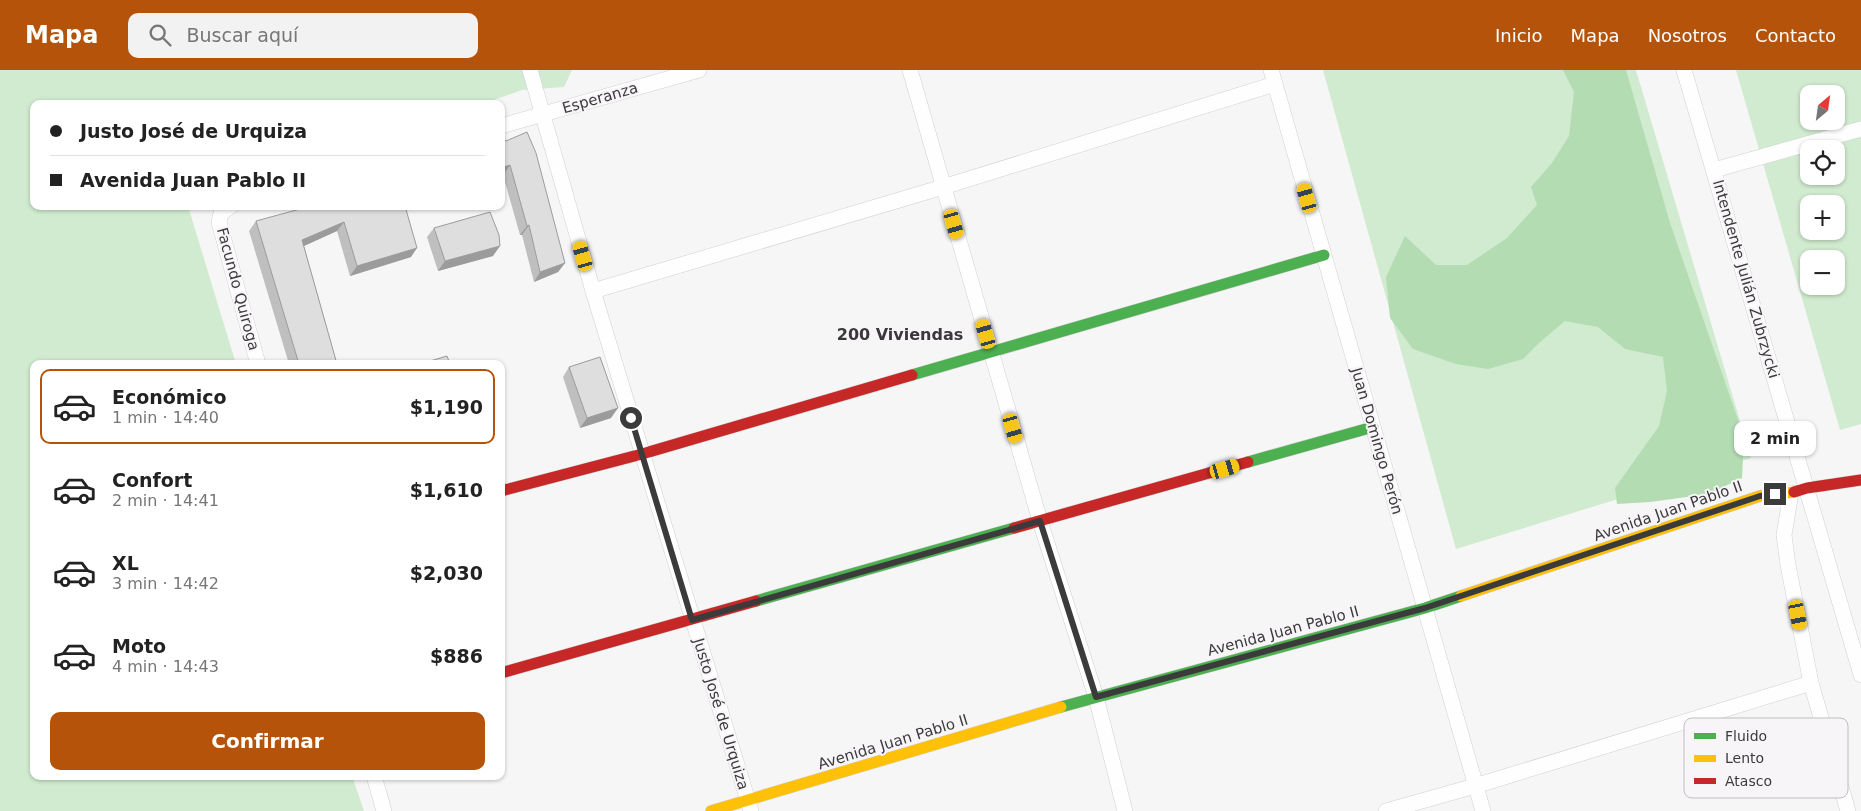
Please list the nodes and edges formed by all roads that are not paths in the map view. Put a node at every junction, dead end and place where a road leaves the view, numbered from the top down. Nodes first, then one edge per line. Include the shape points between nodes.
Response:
1 (530, 70) edge
2 (699, 70) edge
3 (910, 70) edge
4 (1684, 70) edge
5 (1273, 77) edge
6 (543, 114) junction
7 (505, 125) edge
8 (1861, 129) edge
9 (1714, 170) junction
10 (943, 187) junction
11 (226, 210) edge
12 (1324, 254) junction
13 (593, 291) junction
14 (991, 353) junction
15 (257, 360) edge
16 (1373, 427) junction
17 (642, 454) junction
18 (1861, 480) edge
19 (1807, 488) junction
20 (505, 490) edge
21 (1791, 493) junction
22 (1040, 521) junction
23 (1425, 608) junction
24 (692, 620) junction
25 (505, 672) edge
26 (1861, 675) edge
27 (1811, 683) junction
28 (1096, 697) junction
29 (1697, 718) edge
30 (1821, 718) edge
31 (1684, 722) edge
32 (375, 780) edge
33 (1475, 786) junction
34 (1844, 798) edge
35 (749, 806) edge
36 (384, 811) edge
37 (711, 811) edge
38 (1125, 811) edge
39 (1386, 811) edge
40 (1483, 811) edge
41 (1848, 811) edge

1 - 6 street, Justo José de Urquiza
2 - 6 street, Esperanza
3 - 10 street
4 - 9 street, Intendente Julián Zubrzycki
5 - 10 street
5 - 12 street, Juan Domingo Perón
6 - 7 street, Esperanza
6 - 13 street, Justo José de Urquiza
8 - 9 street
9 - 19 street, Intendente Julián Zubrzycki
10 - 13 street
10 - 14 street
11 - 15 street, Facundo Quiroga via 219,222
12 - 14 street
12 - 16 street, Juan Domingo Perón
13 - 17 street, Justo José de Urquiza
14 - 17 street
14 - 22 street
16 - 22 street
16 - 23 street, Juan Domingo Perón
17 - 20 street
17 - 24 street, Justo José de Urquiza
18 - 19 street, Avenida Juan Pablo II
19 - 21 street, Avenida Juan Pablo II
19 - 26 street, Intendente Julián Zubrzycki
21 - 23 street, Avenida Juan Pablo II via 1760,496
21 - 27 street via 1784,535
22 - 24 street
22 - 28 street
23 - 28 street, Avenida Juan Pablo II
23 - 33 street, Juan Domingo Perón
24 - 25 street
24 - 35 street, Justo José de Urquiza
27 - 29 street
27 - 30 street
28 - 35 street, Avenida Juan Pablo II
28 - 38 street
31 - 33 street
32 - 36 street
33 - 39 street
33 - 40 street, Juan Domingo Perón
34 - 41 street
35 - 37 street, Avenida Juan Pablo II

